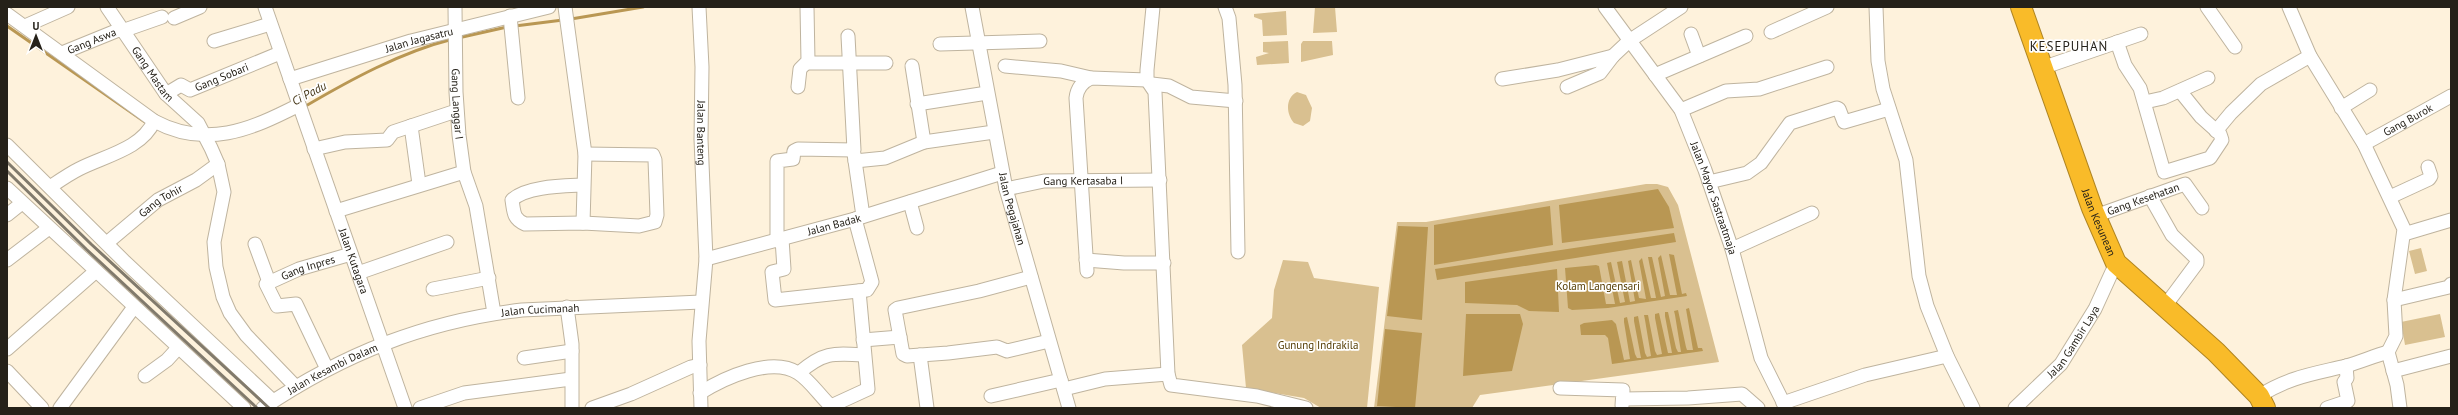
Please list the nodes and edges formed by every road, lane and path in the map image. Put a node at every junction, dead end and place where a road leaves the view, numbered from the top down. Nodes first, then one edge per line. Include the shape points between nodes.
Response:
1 (68, 7) edge
2 (107, 7) edge
3 (200, 7) edge
4 (265, 7) edge
5 (455, 7) edge
6 (549, 7) edge
7 (699, 7) edge
8 (807, 7) edge
9 (972, 7) edge
10 (1153, 7) edge
11 (1225, 7) edge
12 (1605, 7) edge
13 (1681, 7) edge
14 (1827, 7) edge
15 (1876, 7) edge
16 (2021, 7) edge
17 (2206, 7) edge
18 (2289, 7) edge
19 (531, 9) edge
20 (565, 10) edge
21 (7, 14) edge
22 (511, 23) junction
23 (270, 24) junction
24 (25, 26) junction
25 (121, 30) junction
26 (1771, 32) dead end
27 (455, 33) junction
28 (1691, 34) dead end
29 (2142, 34) dead end
30 (848, 36) dead end
31 (1746, 36) dead end
32 (214, 41) dead end
33 (1040, 41) dead end
34 (1629, 41) junction
35 (2117, 42) junction
36 (940, 44) dead end
37 (979, 44) junction
38 (2235, 47) dead end
39 (62, 53) junction
40 (280, 53) junction
41 (1613, 56) junction
42 (1698, 56) junction
43 (2310, 56) junction
44 (807, 63) junction
45 (850, 63) junction
46 (886, 63) dead end
47 (912, 66) dead end
48 (1005, 66) dead end
49 (1827, 67) dead end
50 (2042, 68) junction
51 (1655, 75) junction
52 (1091, 78) junction
53 (2208, 78) dead end
54 (290, 79) junction
55 (1502, 79) dead end
56 (1150, 82) junction
57 (798, 87) dead end
58 (1567, 87) dead end
59 (2370, 90) dead end
60 (2180, 91) junction
61 (987, 93) junction
62 (166, 94) junction
63 (2451, 96) edge
64 (518, 98) dead end
65 (1236, 101) junction
66 (2145, 102) junction
67 (917, 104) junction
68 (2341, 108) junction
69 (1889, 109) junction
70 (300, 110) junction
71 (1681, 110) junction
72 (456, 111) junction
73 (152, 125) junction
74 (411, 126) junction
75 (2216, 131) junction
76 (994, 132) junction
77 (207, 140) junction
78 (924, 142) junction
79 (2364, 144) junction
80 (7, 145) edge
81 (314, 149) junction
82 (585, 154) junction
83 (854, 156) junction
84 (218, 164) junction
85 (2179, 166) junction
86 (2428, 167) dead end
87 (464, 172) junction
88 (1002, 173) junction
89 (1082, 180) junction
90 (1160, 180) junction
91 (1709, 182) junction
92 (419, 184) junction
93 (2185, 184) junction
94 (583, 185) junction
95 (50, 187) junction
96 (7, 188) edge
97 (1006, 189) junction
98 (2150, 196) junction
99 (2390, 197) junction
100 (22, 202) junction
101 (910, 202) junction
102 (2202, 208) dead end
103 (336, 211) junction
104 (1812, 213) dead end
105 (7, 215) edge
106 (2095, 216) junction
107 (859, 218) junction
108 (2451, 220) edge
109 (584, 223) junction
110 (49, 228) junction
111 (918, 228) dead end
112 (2404, 234) junction
113 (779, 240) junction
114 (108, 242) junction
115 (447, 242) dead end
116 (255, 244) dead end
117 (1732, 249) junction
118 (1238, 252) dead end
119 (351, 254) junction
120 (706, 259) junction
121 (7, 260) edge
122 (1164, 263) junction
123 (2116, 263) junction
124 (96, 271) junction
125 (358, 273) junction
126 (1031, 277) junction
127 (489, 278) junction
128 (268, 283) junction
129 (2451, 284) edge
130 (433, 289) dead end
131 (859, 291) junction
132 (2394, 300) junction
133 (701, 302) junction
134 (2165, 306) junction
135 (134, 307) junction
136 (568, 307) junction
137 (494, 314) junction
138 (900, 337) junction
139 (863, 340) junction
140 (1049, 341) junction
141 (382, 343) junction
142 (178, 348) junction
143 (7, 349) edge
144 (572, 351) junction
145 (2388, 352) junction
146 (864, 355) junction
147 (920, 355) junction
148 (1947, 356) junction
149 (2451, 356) edge
150 (524, 358) dead end
151 (700, 365) junction
152 (2346, 366) junction
153 (327, 369) junction
154 (7, 371) edge
155 (2394, 371) junction
156 (799, 373) junction
157 (1168, 374) junction
158 (145, 376) dead end
159 (571, 379) junction
160 (1062, 384) junction
161 (296, 387) junction
162 (1560, 388) dead end
163 (700, 393) junction
164 (69, 396) junction
165 (991, 396) dead end
166 (2262, 402) edge
167 (1622, 404) edge
168 (268, 405) edge
169 (1784, 405) edge
170 (832, 407) edge
171 (42, 408) edge
172 (60, 408) edge
173 (74, 408) edge
174 (244, 408) edge
175 (405, 408) edge
176 (420, 408) edge
177 (572, 408) edge
178 (592, 408) edge
179 (701, 408) edge
180 (927, 408) edge
181 (1069, 408) edge
182 (1306, 408) edge
183 (1758, 408) edge
184 (1973, 408) edge
185 (2015, 408) edge
186 (2327, 408) edge
187 (2400, 408) edge

1 - 24 street
2 - 25 street, Gang Mastam
3 - 25 street, Gang Aswa
4 - 23 street
5 - 27 street, Gang Langgar I
6 - 19 street, Jalan Jagasatru
7 - 120 street, Jalan Banteng
8 - 44 street
9 - 37 street, Jalan Pegajahan
10 - 56 street
11 - 65 street via 1230,18
12 - 34 street, Jalan Mayor Sastraatmaja
13 - 34 street
14 - 26 street
15 - 69 street via 1878,61
16 - 50 highway, Jalan Kesunean
17 - 38 street
18 - 43 street
19 - 22 street, Jalan Jagasatru
20 - 82 street
21 - 24 street
22 - 27 street, Jalan Jagasatru
22 - 64 street
23 - 32 street
23 - 40 street
24 - 39 street
25 - 39 street, Gang Aswa
25 - 62 street, Gang Mastam
27 - 54 street, Jalan Jagasatru via 411,41
27 - 72 street, Gang Langgar I
28 - 42 street
29 - 35 street
30 - 45 street
31 - 42 street
33 - 37 street
34 - 41 street
34 - 51 street, Jalan Mayor Sastraatmaja
35 - 50 street
35 - 66 street via 2125,65 2138,83
36 - 37 street
37 - 61 street, Jalan Pegajahan
39 - 73 street
40 - 54 street
40 - 62 street, Gang Sobari via 190,90 181,85
41 - 55 street via 1558,70
41 - 58 street via 1600,73
42 - 51 street
43 - 68 street
43 - 75 street via 2261,84 2234,109
44 - 45 street
44 - 57 street via 800,69
45 - 46 street
45 - 83 street
47 - 67 street
48 - 52 street via 1061,71
49 - 71 street via 1759,89 1726,91
50 - 106 highway, Jalan Kesunean
51 - 71 street, Jalan Mayor Sastraatmaja
52 - 56 street
52 - 89 street via 1083,83 1076,98
53 - 60 street
54 - 70 street
56 - 65 street via 1169,86 1191,97
56 - 90 street via 1155,92
59 - 68 street
60 - 66 street
60 - 75 street
61 - 67 street
61 - 76 street, Jalan Pegajahan
62 - 77 street, Gang Mastam via 195,118
63 - 79 street, Gang Burok
65 - 118 street
66 - 85 street via 2162,170 2164,172
67 - 78 street
68 - 79 street
69 - 91 street via 1844,122 1837,108 1792,122 1761,163 1747,172
69 - 148 street via 1906,160 1919,276 1926,306
70 - 77 street
70 - 81 street, Jalan Kutagara
71 - 91 street, Jalan Mayor Sastraatmaja
72 - 74 street
72 - 87 street, Gang Langgar I
73 - 77 street
73 - 95 street via 126,148 78,169
74 - 81 street via 393,132 387,140 344,142
74 - 92 street
75 - 85 street via 2222,140 2214,154 2205,160
76 - 78 street
76 - 88 street, Jalan Pegajahan
77 - 84 street, Gang Mastam
78 - 83 street via 885,158
79 - 99 street
80 - 95 street
81 - 103 street, Jalan Kutagara
82 - 94 street
82 - 109 street via 653,155 657,215 655,222 639,226
83 - 107 street
83 - 113 street via 798,149 794,151 793,159 777,161
84 - 114 street, Gang Tohir via 196,180 158,200
84 - 161 street, Gang Mastam via 224,201 214,242 223,297 230,313 246,335
85 - 93 street
86 - 99 street via 2431,176 2429,179
87 - 92 street
87 - 127 street, Gang Langgar I via 476,206
88 - 97 street, Jalan Pegajahan
88 - 101 street, Jalan Badak
89 - 90 street, Gang Kertasaba I
89 - 97 street, Gang Kertasaba I via 1044,181
89 - 122 street via 1087,266
90 - 122 street
91 - 117 street, Jalan Mayor Sastraatmaja
92 - 103 street
93 - 98 street, Gang Kesehatan
93 - 102 street, Gang Kesehatan
94 - 109 street
94 - 109 street via 549,188 522,194 512,200 514,216 517,221 525,224
95 - 114 street
96 - 100 street
97 - 126 street, Jalan Pegajahan
98 - 106 street, Gang Kesehatan
98 - 134 street via 2172,235 2197,258 2197,263
99 - 112 street
100 - 105 street
100 - 110 street
101 - 107 street, Jalan Badak
101 - 111 street
103 - 119 street, Jalan Kutagara
104 - 117 street
106 - 123 highway, Jalan Kesunean
107 - 113 street, Jalan Badak
107 - 131 street via 872,282 870,287
108 - 112 street
110 - 121 street
110 - 124 street
112 - 132 street
113 - 120 street, Jalan Badak
113 - 131 street via 784,269 772,272 775,300
114 - 168 street
115 - 125 street
116 - 128 street
117 - 169 street, Jalan Mayor Sastraatmaja via 1762,358
119 - 125 street, Jalan Kutagara
119 - 128 street, Gang Inpres via 299,269
120 - 133 street
122 - 157 street
123 - 134 highway, Jalan Kesunean
123 - 185 street, Jalan Gambir Laya via 2095,309 2061,364
124 - 135 street
124 - 143 street
125 - 141 street, Jalan Kutagara
126 - 138 street via 898,308 896,310
126 - 140 street, Jalan Pegajahan
127 - 130 street
127 - 137 street, Gang Langgar I
128 - 153 street via 277,306 296,304
129 - 132 street via 2449,287
131 - 139 street
132 - 145 street via 2396,336
133 - 136 street, Jalan Cucimanah
133 - 151 street
134 - 166 highway, Jalan Kesunean via 2216,352
135 - 142 street
135 - 164 street
136 - 137 street, Jalan Cucimanah
136 - 144 street
137 - 141 street, Jalan Cucimanah via 441,325
138 - 139 street
138 - 147 street via 904,354
139 - 146 street
140 - 147 street via 1007,351 997,347
140 - 160 street, Jalan Pegajahan
141 - 153 street, Jalan Kesambi Dalam
141 - 175 street, Jalan Kutagara
142 - 158 street via 167,360
142 - 174 street
144 - 150 street
144 - 159 street
145 - 152 street
145 - 155 street
146 - 156 street via 827,354
146 - 170 street via 867,390
147 - 180 street
148 - 169 street via 1876,372
148 - 184 street
149 - 155 street
151 - 163 street
151 - 178 street
152 - 166 street via 2303,375 2274,387
152 - 186 street via 2347,378 2344,382 2348,401
153 - 161 street, Jalan Kesambi Dalam
154 - 171 street
155 - 187 street
156 - 163 street via 782,368 762,369 721,379
156 - 170 street
157 - 160 street
157 - 182 street via 1171,385 1257,396
159 - 176 street via 464,393
159 - 177 street
160 - 165 street
160 - 181 street, Jalan Pegajahan
161 - 168 street, Jalan Kesambi Dalam
162 - 167 street via 1621,389 1624,391
163 - 179 street
164 - 172 street
164 - 173 street
167 - 183 street via 1739,394 1744,395

